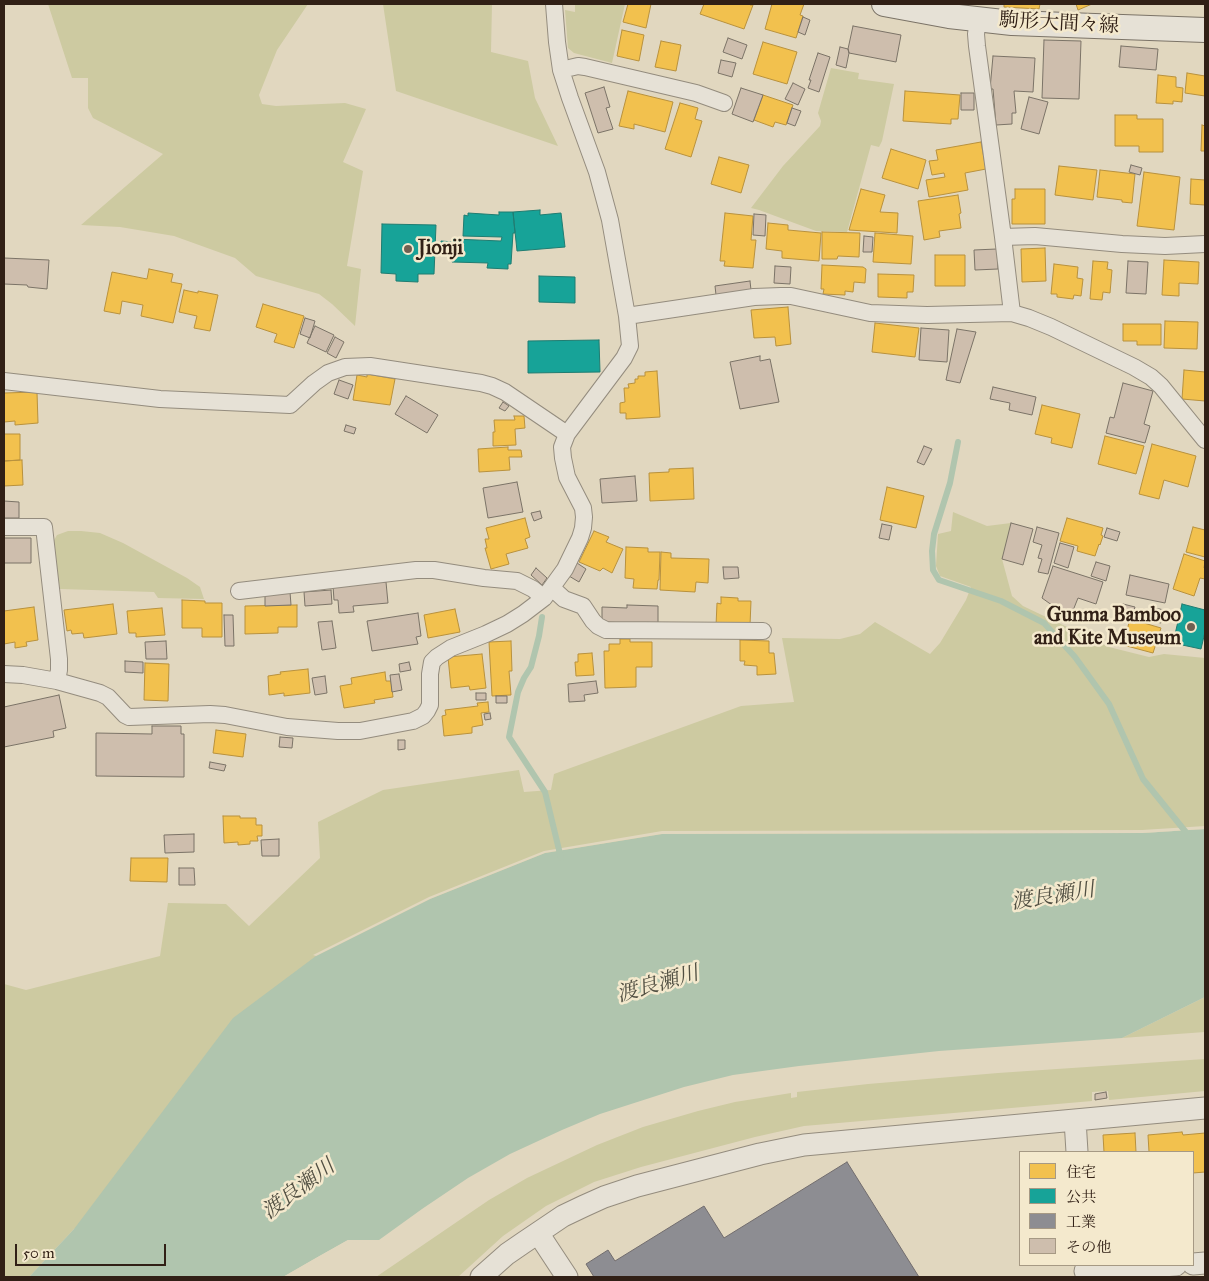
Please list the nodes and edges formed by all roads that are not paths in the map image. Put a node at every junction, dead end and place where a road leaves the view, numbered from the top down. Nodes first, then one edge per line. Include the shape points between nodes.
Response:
1 (554, 4) edge
2 (884, 4) edge
3 (978, 20) junction
4 (1205, 30) edge
5 (561, 70) junction
6 (724, 103) dead end
7 (1003, 237) junction
8 (1205, 244) edge
9 (1012, 313) junction
10 (627, 316) junction
11 (4, 381) edge
12 (567, 434) junction
13 (1205, 440) edge
14 (4, 527) edge
15 (239, 591) dead end
16 (548, 593) junction
17 (763, 631) dead end
18 (4, 674) edge
19 (57, 681) junction
20 (1205, 1108) edge
21 (1075, 1120) junction
22 (1077, 1151) edge
23 (538, 1233) junction
24 (1161, 1266) edge
25 (1085, 1271) edge
26 (481, 1277) edge
27 (567, 1277) edge

1 - 5 street
2 - 3 main road, 駒形大間々線
3 - 4 main road, 駒形大間々線
3 - 7 street via 976,46
5 - 6 street via 585,67 696,93
5 - 10 street via 606,202
7 - 8 street via 1052,237 1165,246
7 - 9 street
9 - 10 street via 870,313 781,296
9 - 13 street via 1051,327 1151,377
10 - 12 street via 628,352
11 - 12 street via 160,399 290,405 328,373 345,367 370,366 492,386
12 - 16 street via 562,447 563,458 567,477 583,508 583,528 565,569
14 - 19 street via 44,527 59,659
15 - 16 street via 434,570 517,580
16 - 17 street via 583,606 593,621 606,630
16 - 19 street via 506,624 436,657 430,674 430,705 423,716 413,722 360,731 338,731 287,727 225,715 129,718 108,697
18 - 19 street
20 - 21 street
21 - 22 street
21 - 23 street via 804,1145 760,1154 604,1197 563,1216
23 - 26 street
23 - 27 street
24 - 25 street

